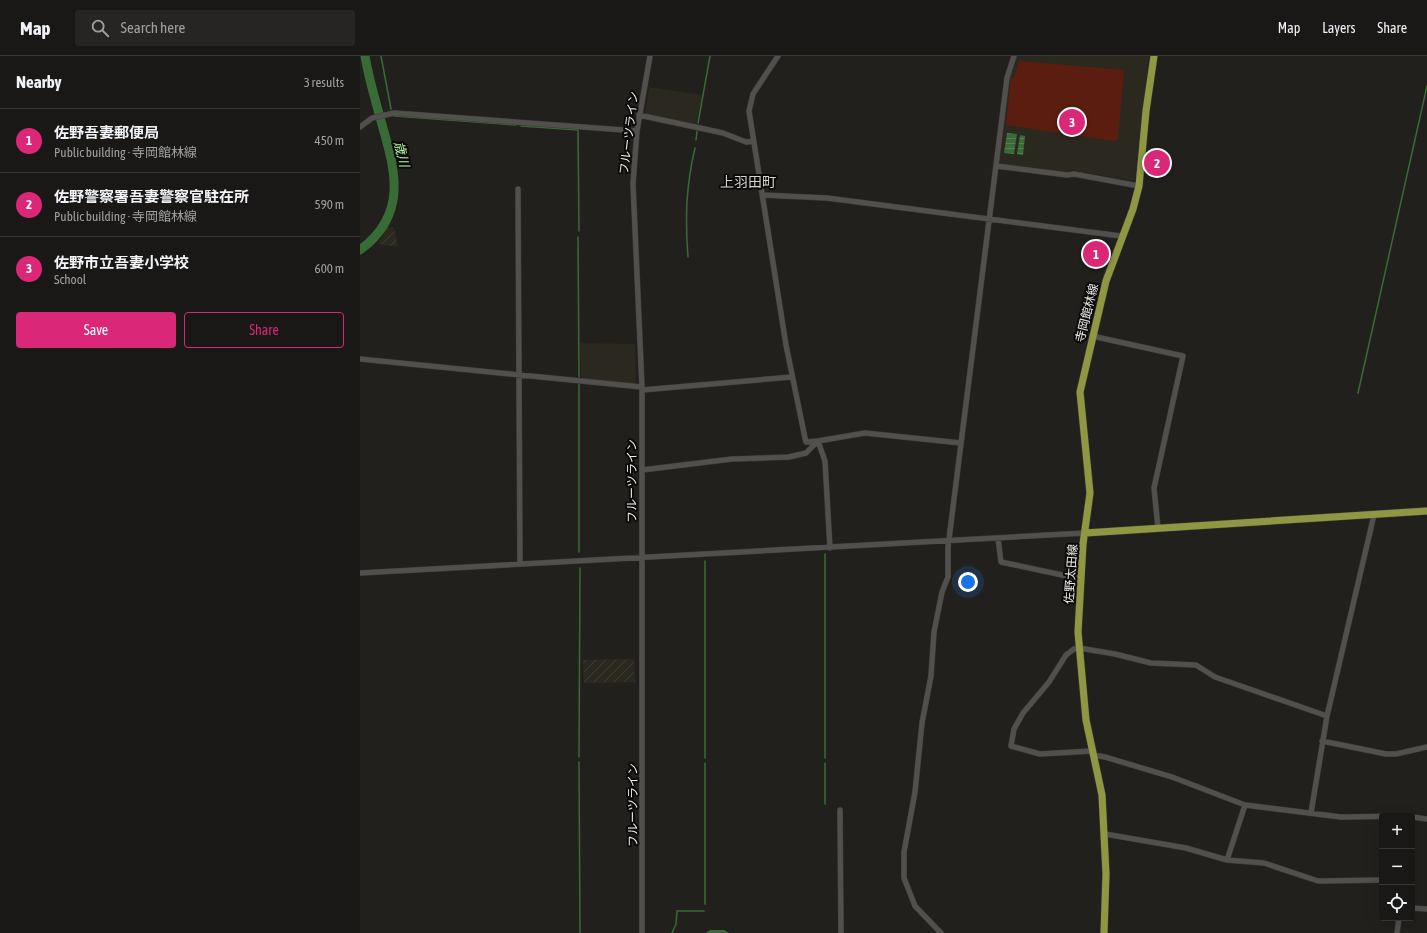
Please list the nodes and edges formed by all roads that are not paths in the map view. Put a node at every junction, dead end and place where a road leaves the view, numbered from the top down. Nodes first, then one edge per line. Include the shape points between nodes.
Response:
1 (650, 56) edge
2 (778, 56) edge
3 (1014, 56) edge
4 (1154, 56) edge
5 (639, 115) junction
6 (360, 127) edge
7 (636, 131) junction
8 (754, 141) junction
9 (996, 166) junction
10 (1139, 186) junction
11 (518, 190) dead end
12 (762, 195) junction
13 (990, 220) junction
14 (1121, 236) junction
15 (1092, 336) junction
16 (360, 359) edge
17 (520, 375) junction
18 (792, 377) junction
19 (642, 388) junction
20 (818, 441) junction
21 (960, 443) junction
22 (642, 470) junction
23 (1427, 511) edge
24 (1374, 515) junction
25 (1158, 528) junction
26 (1085, 532) junction
27 (998, 538) junction
28 (948, 541) junction
29 (830, 548) junction
30 (641, 557) junction
31 (520, 564) junction
32 (360, 573) edge
33 (1081, 579) junction
34 (1079, 648) junction
35 (1327, 716) junction
36 (1322, 741) junction
37 (1427, 747) edge
38 (1093, 753) junction
39 (1245, 805) junction
40 (840, 810) dead end
41 (1311, 813) junction
42 (1379, 817) edge
43 (1415, 817) edge
44 (1427, 819) edge
45 (1105, 834) junction
46 (1227, 860) junction
47 (1379, 880) edge
48 (1415, 908) edge
49 (1427, 909) edge
50 (1399, 921) edge
51 (642, 933) edge
52 (841, 933) edge
53 (941, 933) edge
54 (1104, 933) edge
55 (1397, 933) edge

1 - 5 street, フルーツライン
2 - 8 street via 751,100 749,111
3 - 9 street via 1007,78
4 - 10 main road, 寺岡館林線
5 - 7 street, フルーツライン
5 - 8 street via 723,133 746,142
6 - 7 street via 372,118 394,113
7 - 19 street, フルーツライン via 633,198
8 - 12 street
9 - 10 street via 1074,174
9 - 13 street
10 - 14 main road, 寺岡館林線 via 1133,209
11 - 17 street
12 - 13 street via 827,198
12 - 18 street
13 - 14 street
13 - 21 street
14 - 15 main road, 寺岡館林線
15 - 25 street via 1183,356 1154,488
15 - 26 main road, 寺岡館林線 via 1080,392 1090,486
16 - 17 street
17 - 19 street
17 - 31 street
18 - 19 street
18 - 20 street via 806,442
19 - 22 street, フルーツライン
20 - 21 street via 865,433
20 - 22 street via 806,453 790,457 732,459
20 - 29 street via 825,461
21 - 28 street
22 - 30 street, フルーツライン
23 - 24 main road, 佐野太田線
24 - 25 main road, 佐野太田線
24 - 35 street
25 - 26 main road, 佐野太田線
26 - 27 street
26 - 33 main road, 佐野太田線
27 - 28 street
27 - 33 street via 1001,562
28 - 29 street
28 - 53 street via 948,577 942,592 934,632 931,676 904,852 904,878 915,906
29 - 30 street
30 - 31 street
30 - 51 street, フルーツライン
31 - 32 street
33 - 34 main road, 佐野太田線
34 - 35 street via 1151,663 1196,665 1215,677
34 - 38 main road, 佐野太田線 via 1086,720
34 - 38 street via 1066,655 1049,682 1023,713 1014,729 1011,746 1040,754
35 - 36 street
36 - 37 street via 1386,754
36 - 41 street
38 - 39 street via 1172,776
38 - 45 main road, 佐野太田線 via 1102,795
39 - 41 street
39 - 46 street
40 - 52 street
41 - 42 street via 1346,818
43 - 44 street
45 - 46 street via 1186,848
45 - 54 main road, 佐野太田線
46 - 47 street via 1269,864 1318,881
48 - 49 street
50 - 55 street

